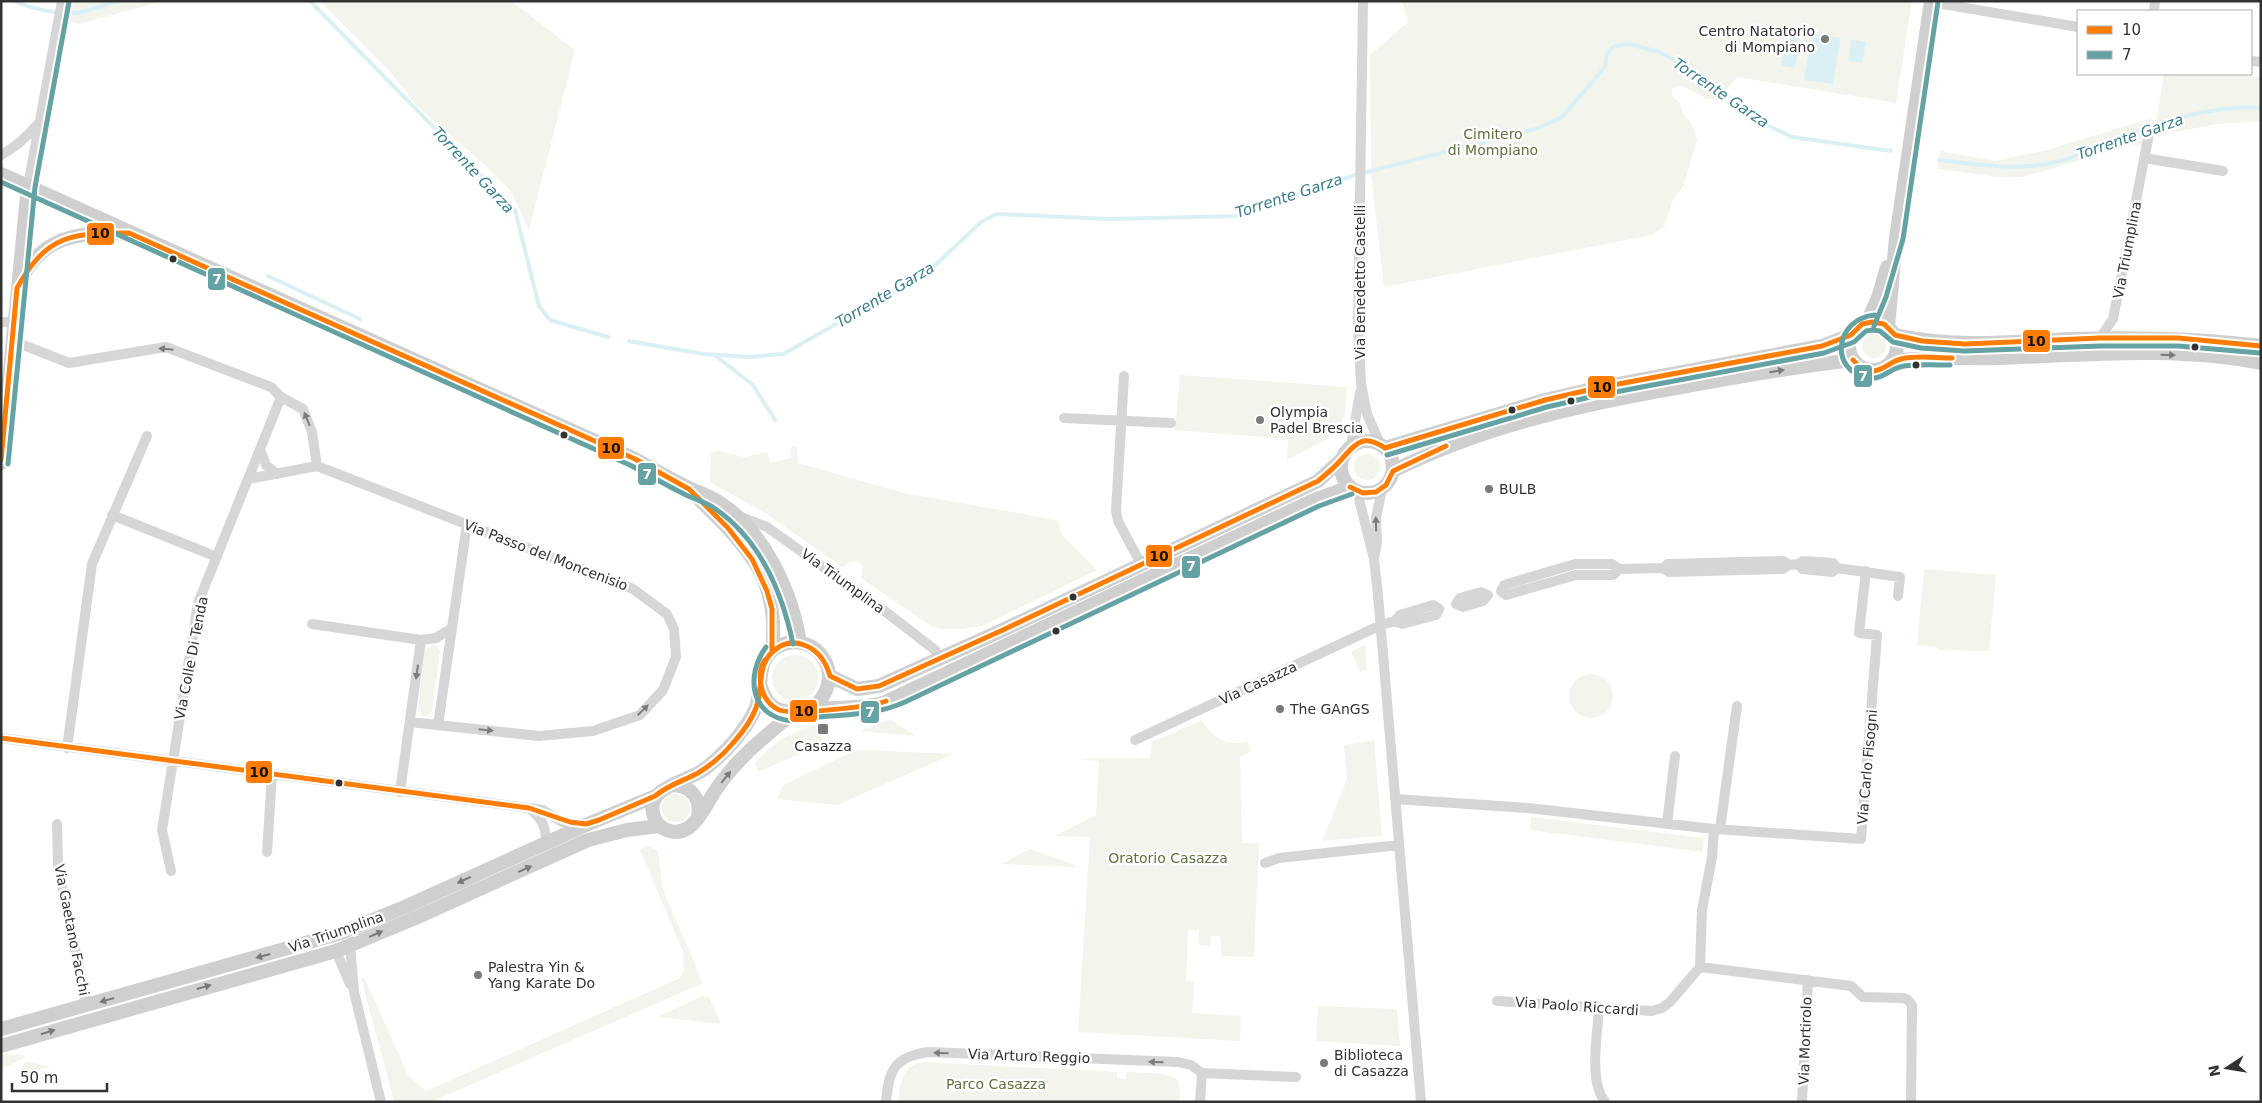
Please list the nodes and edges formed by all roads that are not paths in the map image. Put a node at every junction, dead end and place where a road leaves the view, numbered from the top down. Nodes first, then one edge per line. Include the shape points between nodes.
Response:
1 (62, 1) edge
2 (1363, 1) edge
3 (1931, 2) edge
4 (2077, 27) edge
5 (39, 122) junction
6 (2149, 134) dead end
7 (1, 155) edge
8 (2144, 158) junction
9 (2223, 171) dead end
10 (1, 174) edge
11 (28, 186) junction
12 (129, 233) junction
13 (1896, 238) junction
14 (17, 288) junction
15 (8, 322) edge
16 (1866, 322) junction
17 (1892, 331) junction
18 (1851, 335) junction
19 (2100, 338) junction
20 (13, 341) junction
21 (2261, 346) edge
22 (1852, 360) junction
23 (1892, 361) junction
24 (2261, 363) edge
25 (6, 369) edge
26 (1124, 376) dead end
27 (1361, 384) junction
28 (282, 397) junction
29 (1064, 418) dead end
30 (1121, 421) junction
31 (1171, 423) dead end
32 (147, 436) dead end
33 (1351, 446) junction
34 (1383, 446) junction
35 (260, 449) junction
36 (1342, 459) junction
37 (1, 463) edge
38 (317, 466) junction
39 (1393, 471) junction
40 (277, 474) junction
41 (248, 479) junction
42 (687, 487) junction
43 (1353, 489) junction
44 (1382, 489) junction
45 (112, 515) junction
46 (738, 515) junction
47 (467, 524) junction
48 (217, 557) junction
49 (1374, 559) junction
50 (1141, 564) junction
51 (1866, 571) junction
52 (1898, 596) dead end
53 (312, 624) dead end
54 (1381, 625) junction
55 (452, 628) junction
56 (421, 640) junction
57 (800, 643) junction
58 (772, 651) junction
59 (940, 659) junction
60 (830, 676) junction
61 (759, 679) junction
62 (1737, 706) dead end
63 (810, 710) junction
64 (792, 714) junction
65 (410, 722) junction
66 (438, 725) junction
67 (1, 738) edge
68 (1135, 740) dead end
69 (67, 748) junction
70 (1675, 756) dead end
71 (173, 762) junction
72 (272, 775) junction
73 (675, 785) junction
74 (400, 792) junction
75 (656, 796) junction
76 (1395, 799) junction
77 (529, 808) junction
78 (698, 816) junction
79 (57, 824) dead end
80 (588, 824) junction
81 (1666, 824) junction
82 (659, 826) junction
83 (1717, 829) junction
84 (546, 842) junction
85 (1399, 845) junction
86 (267, 852) dead end
87 (1265, 863) dead end
88 (171, 871) dead end
89 (350, 946) junction
90 (336, 951) junction
91 (1700, 967) junction
92 (1808, 980) junction
93 (354, 992) junction
94 (1496, 1001) dead end
95 (87, 1006) junction
96 (1599, 1007) junction
97 (1, 1029) edge
98 (1, 1046) edge
99 (1202, 1073) junction
100 (1296, 1077) dead end
101 (382, 1102) edge
102 (886, 1102) edge
103 (1200, 1102) edge
104 (1421, 1102) edge
105 (1605, 1102) edge
106 (1802, 1102) edge
107 (1911, 1102) edge

1 - 5 street
2 - 27 street, Via Benedetto Castelli via 1358,326
3 - 4 street
3 - 13 main road
5 - 7 street via 27,137
5 - 11 street
6 - 8 street, Via Triumplina
8 - 9 street
8 - 19 street, Via Triumplina via 2113,319
10 - 11 main road
11 - 12 main road
11 - 14 main road
12 - 14 main road via 84,233 56,242 32,261
12 - 42 main road via 634,459
13 - 16 main road via 1879,295
13 - 17 main road
14 - 15 main road
15 - 20 main road
16 - 17 main road via 1878,322
16 - 18 main road
17 - 19 main road via 1922,341 1965,344
17 - 23 main road via 1897,348
18 - 22 main road via 1848,348
18 - 34 main road via 1822,346 1597,388
19 - 21 main road via 2178,338
20 - 25 main road
28 -> 20 street via 271,387 166,347 69,363
22 - 23 main road via 1858,366 1874,371
39 -> 22 main road via 1448,446 1536,416 1646,393
23 -> 24 main road via 1919,357 1998,358 2112,353 2234,358
25 - 37 main road
26 - 30 street
27 - 33 street, Via Benedetto Castelli
27 - 34 street, Via Benedetto Castelli via 1367,414
28 - 35 street, Via Colle Di Tenda
38 -> 28 street via 312,432 303,408
29 - 30 street
30 - 31 street
30 - 50 street via 1116,511
32 - 45 street
33 - 34 main road via 1365,441
33 - 36 main road
34 - 39 main road via 1392,459
35 - 40 street via 266,465
35 - 41 street, Via Colle Di Tenda
36 - 43 main road via 1342,474
36 - 50 main road via 1318,481
38 - 40 street
38 - 47 street, Via Passo del Moncenisio
39 - 44 main road
40 - 41 street
41 - 48 street, Via Colle Di Tenda
42 - 46 main road
42 - 58 main road via 731,530 765,579 774,621
43 - 44 main road, Via Triumplina via 1370,493
43 - 49 street
43 - 63 main road, Via Triumplina via 1316,499 883,703 862,708
49 -> 44 street via 1376,518
45 - 48 street
45 - 69 street via 92,564
46 - 57 main road via 778,572 796,619
46 - 59 street, Via Triumplina via 767,527 840,579 935,650
47 - 55 street
66 -> 47 street, Via Passo del Moncenisio via 539,736 601,728 640,715 663,690 676,657 674,629 667,614 633,589
48 - 71 street, Via Colle Di Tenda via 198,603
49 - 54 street
50 - 59 main road
51 - 52 street via 1900,577
51 - 54 street, Via Casazza via 1803,561 1783,569 1669,572 1663,568 1619,569 1613,575 1576,576 1506,595 1501,591 1488,595 1483,602 1463,607 1456,604 1439,608 1436,615 1419,620
51 - 83 street, Via Carlo Fisogni via 1859,633 1877,635 1861,839
53 - 56 street
54 - 68 street, Via Casazza
54 - 76 street
55 - 56 street via 436,638
55 - 66 street
56 -> 65 street
57 - 58 main road
57 - 60 main road via 824,658
58 - 61 main road, Via Triumplina via 762,663
59 - 60 main road via 864,690
60 - 63 main road via 828,690 821,702
61 - 64 main road via 769,702
61 - 73 main road, Via Triumplina via 756,706 741,733 703,770
62 - 83 street
63 - 64 main road, Via Triumplina
78 -> 64 main road, Via Triumplina via 741,759
65 - 66 street, Via Passo del Moncenisio
65 - 74 street
67 - 69 street
69 - 71 street
70 - 81 street
71 - 72 street
71 - 88 street, Via Colle Di Tenda via 162,830
72 - 74 street
72 - 86 street
73 - 75 main road, Via Triumplina
73 - 78 main road via 694,795 698,801
74 - 77 street
75 - 80 main road, Via Triumplina
75 - 82 main road via 652,812
76 - 81 street, Via Carlo Fisogni via 1528,808
76 - 85 street
77 - 80 street via 543,810 562,822
77 - 84 street via 546,829
78 - 82 main road, Via Triumplina via 694,824 681,832
79 - 95 street, Via Gaetano Facchi via 58,867
80 - 84 main road, Via Triumplina
81 - 83 street, Via Carlo Fisogni
89 -> 82 main road, Via Triumplina via 588,840
83 - 91 street via 1702,910
84 -> 95 main road, Via Triumplina via 341,933
85 - 87 street via 1271,859
85 - 104 street
89 - 90 main road, Via Triumplina
89 - 93 street
90 - 93 street
98 -> 90 main road, Via Triumplina
91 - 92 street
91 - 96 street, Via Paolo Riccardi via 1662,1008 1652,1011
92 - 106 street, Via Mortirolo
92 - 107 street, Via Mortirolo via 1851,986 1863,997 1908,1000 1912,1005
93 - 101 street
94 - 96 street, Via Paolo Riccardi
95 - 97 main road, Via Triumplina
96 - 105 street via 1595,1076 1599,1095
99 - 100 street, Via Arturo Reggio
99 -> 102 street, Via Arturo Reggio via 1191,1065 1178,1062 928,1052 901,1060 888,1081
99 - 103 street

